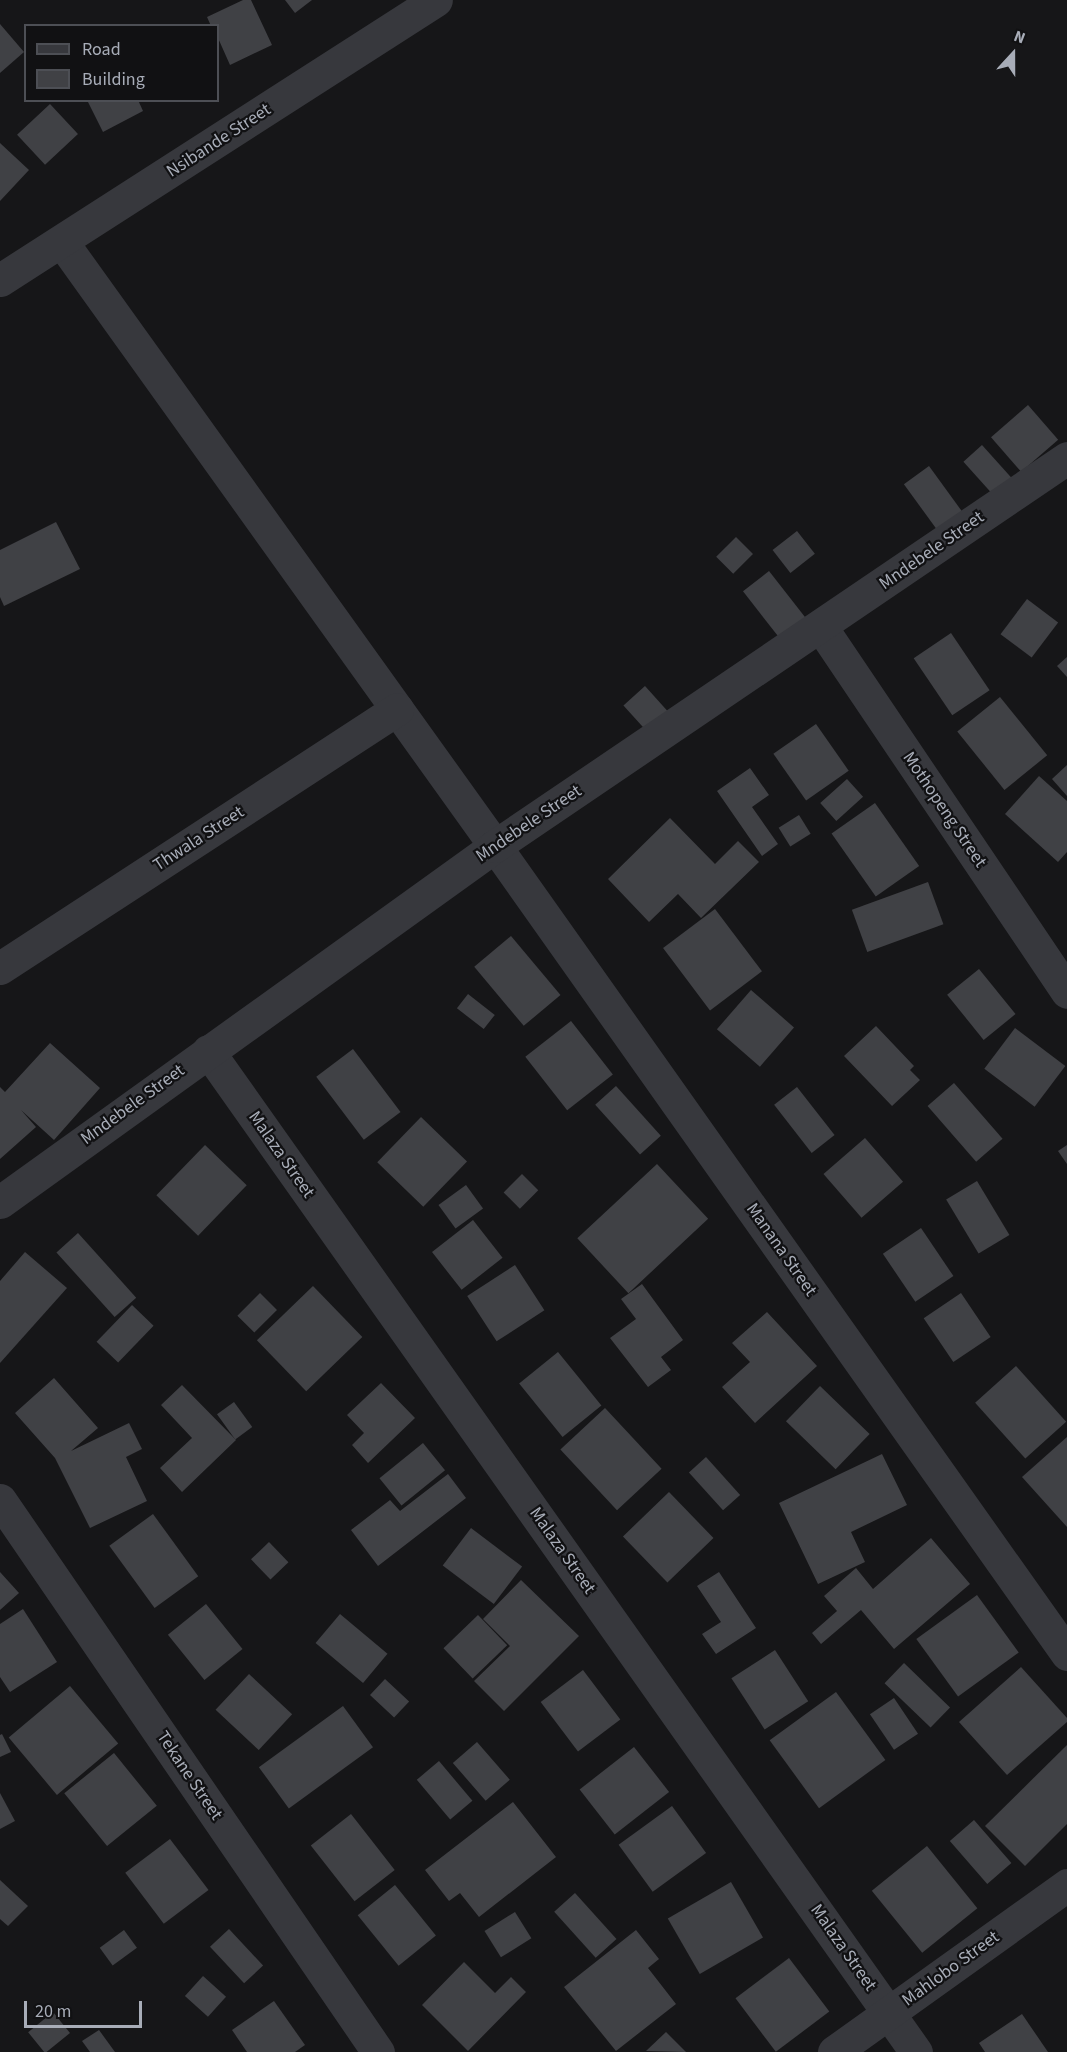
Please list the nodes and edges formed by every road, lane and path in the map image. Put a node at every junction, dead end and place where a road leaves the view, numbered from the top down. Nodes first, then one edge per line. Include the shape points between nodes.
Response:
1 (436, 0) edge
2 (62, 242) junction
3 (0, 280) edge
4 (1067, 458) edge
5 (821, 627) junction
6 (397, 709) junction
7 (495, 846) junction
8 (0, 968) edge
9 (1067, 992) edge
10 (208, 1051) junction
11 (0, 1202) edge
12 (0, 1500) edge
13 (1067, 1654) edge
14 (1067, 1885) edge
15 (890, 2013) junction
16 (378, 2052) edge
17 (834, 2052) edge
18 (916, 2052) edge

1 - 2 street, Nsibande Street
2 - 3 street, Nsibande Street
2 - 6 street, Manana Street
4 - 5 street, Mndebele Street
5 - 7 street, Mndebele Street
5 - 9 street, Mothopeng Street
6 - 7 street, Manana Street
6 - 8 street, Thwala Street
7 - 10 street, Mndebele Street
7 - 13 street, Manana Street
10 - 11 street, Mndebele Street
10 - 15 street, Malaza Street
12 - 16 street, Tekane Street
14 - 15 street, Mahlobo Street
15 - 17 street, Mahlobo Street
15 - 18 street, Malaza Street

